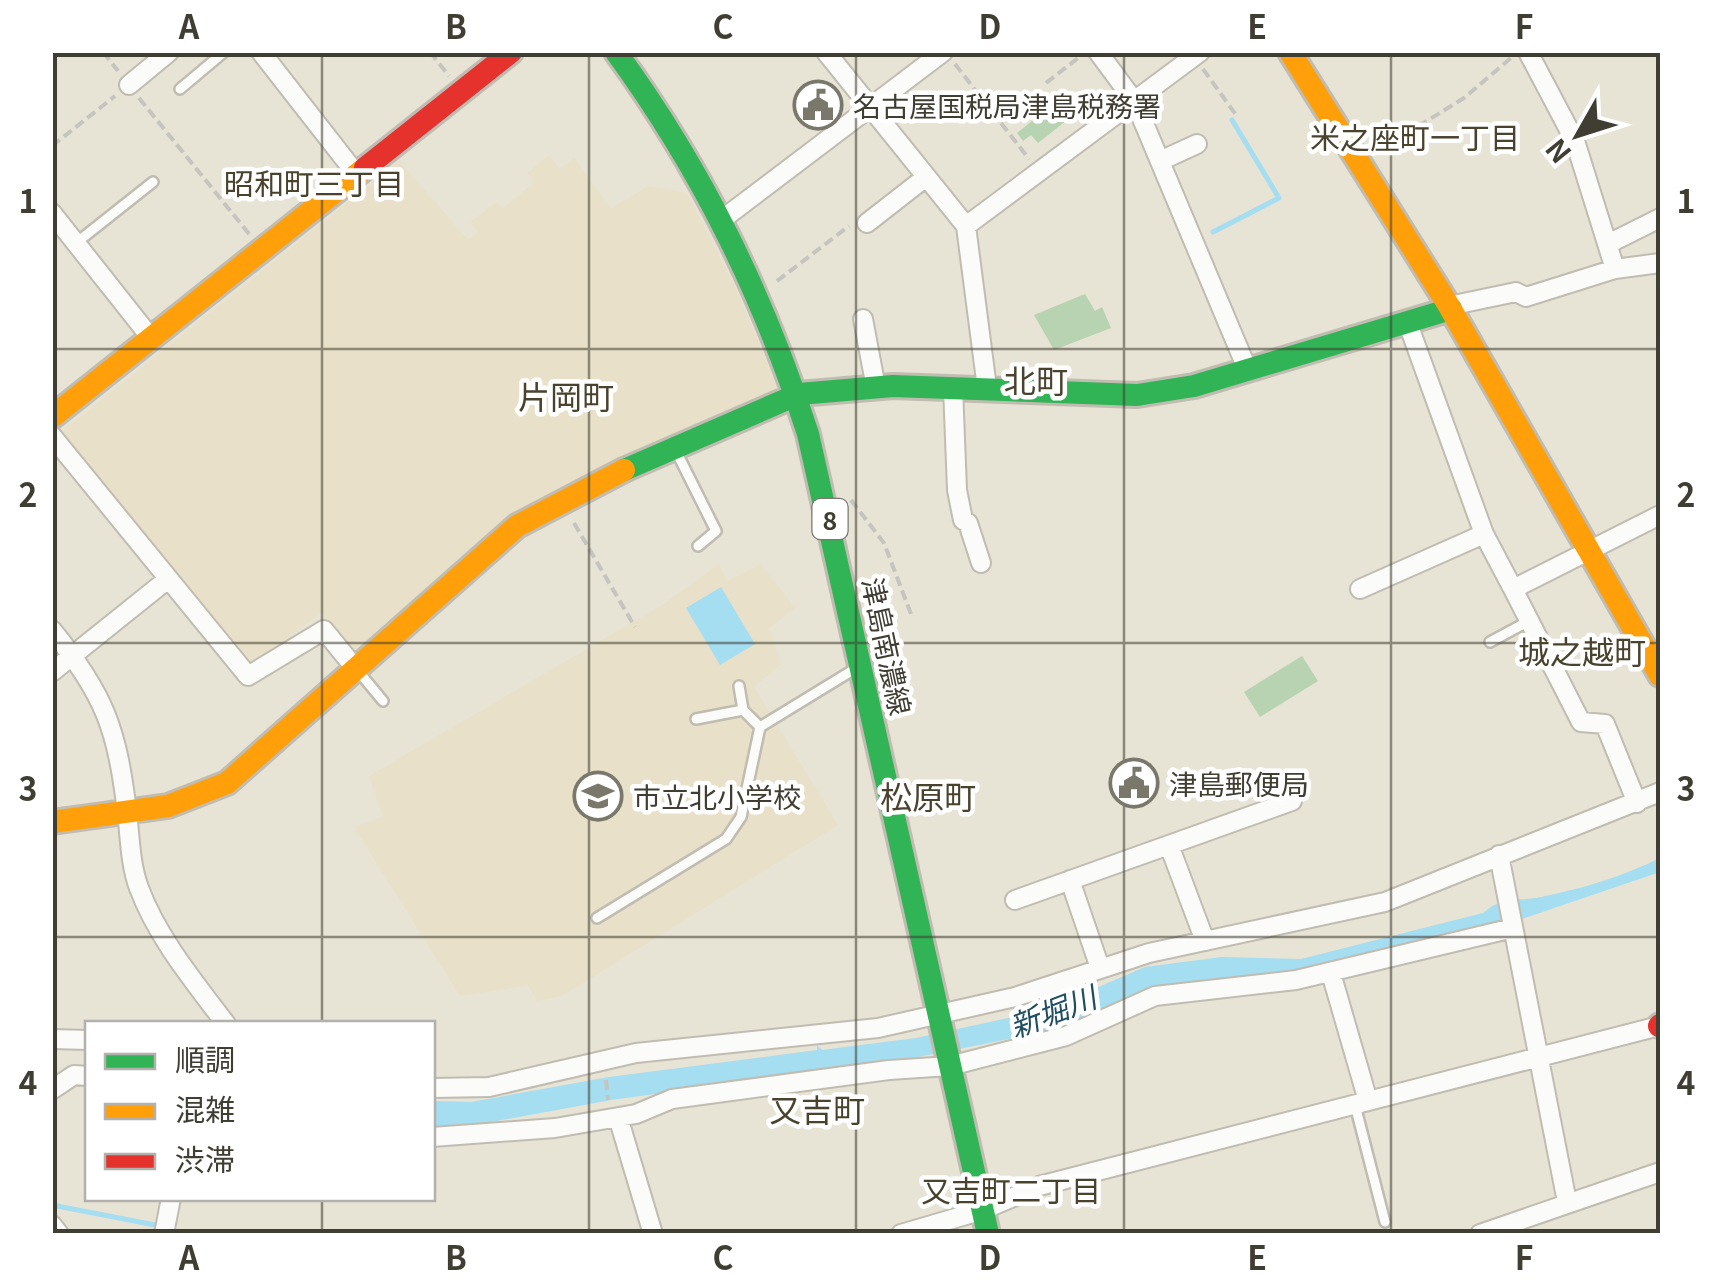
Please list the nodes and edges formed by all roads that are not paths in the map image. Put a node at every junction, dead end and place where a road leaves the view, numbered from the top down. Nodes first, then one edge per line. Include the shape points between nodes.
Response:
1 (169, 52) edge
2 (224, 52) edge
3 (261, 52) edge
4 (510, 52) edge
5 (616, 52) edge
6 (826, 52) edge
7 (944, 52) edge
8 (1098, 52) edge
9 (1290, 52) edge
10 (1528, 52) edge
11 (1197, 54) edge
12 (129, 85) road end
13 (180, 89) dead end
14 (1135, 102) junction
15 (870, 108) junction
16 (1196, 144) dead end
17 (1160, 161) junction
18 (357, 174) junction
19 (926, 177) junction
20 (153, 182) dead end
21 (52, 213) edge
22 (724, 218) junction
23 (1660, 218) edge
24 (865, 219) road end
25 (966, 226) junction
26 (76, 243) junction
27 (1608, 244) junction
28 (1660, 263) edge
29 (1614, 269) junction
30 (1450, 307) junction
31 (863, 319) dead end
32 (1407, 321) junction
33 (151, 338) junction
34 (1248, 371) junction
35 (954, 387) junction
36 (876, 388) junction
37 (987, 388) junction
38 (799, 394) junction
39 (52, 417) edge
40 (52, 436) edge
41 (674, 447) junction
42 (1660, 514) edge
43 (1484, 534) junction
44 (698, 546) dead end
45 (1591, 550) junction
46 (981, 563) dead end
47 (168, 579) junction
48 (1360, 589) dead end
49 (1513, 589) junction
50 (1530, 621) junction
51 (52, 630) edge
52 (1490, 642) dead end
53 (73, 656) junction
54 (861, 666) junction
55 (356, 668) junction
56 (52, 672) edge
57 (1660, 675) edge
58 (739, 686) dead end
59 (383, 701) dead end
60 (742, 710) junction
61 (696, 720) dead end
62 (760, 727) junction
63 (1660, 792) edge
64 (1292, 802) dead end
65 (1636, 803) junction
66 (127, 811) junction
67 (52, 822) edge
68 (1169, 845) junction
69 (1499, 855) junction
70 (1070, 880) junction
71 (1015, 900) dead end
72 (597, 918) dead end
73 (1513, 928) junction
74 (1205, 941) junction
75 (1100, 968) junction
76 (1331, 973) junction
77 (941, 1019) junction
78 (224, 1021) edge
79 (1660, 1025) edge
80 (52, 1039) edge
81 (85, 1040) edge
82 (1541, 1056) junction
83 (950, 1061) junction
84 (85, 1076) edge
85 (435, 1088) edge
86 (53, 1090) edge
87 (1361, 1103) junction
88 (614, 1112) junction
89 (435, 1137) edge
90 (1660, 1172) edge
91 (170, 1201) edge
92 (1567, 1202) junction
93 (983, 1210) junction
94 (1385, 1222) dead end
95 (52, 1225) edge
96 (1533, 1227) edge
97 (59, 1234) edge
98 (164, 1234) edge
99 (654, 1234) edge
100 (901, 1234) edge
101 (988, 1234) edge
102 (1480, 1234) edge

1 - 12 street
2 - 13 lane
3 - 18 street
4 - 18 street
5 - 22 street, 津島南濃線 / 8 via 688,153
6 - 15 street
7 - 15 street
8 - 14 street
9 - 30 street
10 - 27 street via 1574,140
11 - 14 street
14 - 17 street
14 - 25 street
15 - 19 street
15 - 22 street
16 - 17 street
17 - 34 street
18 - 33 street
19 - 24 street
19 - 25 street
20 - 26 lane
21 - 26 street
22 - 38 street, 津島南濃線 / 8 via 762,294
23 - 27 street
25 - 37 street
26 - 33 street
27 - 29 street
28 - 29 street
29 - 30 street via 1526,297 1516,292
30 - 32 street
30 - 45 street
31 - 36 street
32 - 34 street
32 - 43 street
33 - 39 street
34 - 37 street via 1137,396
35 - 36 street
35 - 37 street
35 - 46 street via 957,490
36 - 38 street
38 - 41 street
38 - 54 street, 津島南濃線 / 8
40 - 47 street
41 - 44 lane via 716,531
41 - 55 street via 517,526
42 - 45 street
43 - 48 street
43 - 49 street
45 - 49 street
45 - 57 street
47 - 53 street
47 - 55 street via 248,676 324,630
49 - 50 street
50 - 52 lane
50 - 65 street via 1582,722 1605,724
51 - 53 street
53 - 56 street
53 - 66 street via 113,726
54 - 62 lane
54 - 77 street, 津島南濃線 / 8
55 - 59 lane
55 - 66 street via 227,783 168,806
58 - 60 lane
60 - 61 lane
60 - 62 lane
62 - 72 lane via 741,817 726,839
63 - 65 street
64 - 68 street
65 - 69 street
66 - 67 street
66 - 78 street via 143,897
68 - 70 street
68 - 74 street
69 - 73 street
69 - 74 street via 1385,902
70 - 71 street
70 - 75 street
73 - 76 street
73 - 82 street
74 - 75 street
75 - 77 street
76 - 83 street via 1155,996 1066,1036
76 - 87 street
77 - 83 street, 津島南濃線 / 8
77 - 85 street via 636,1053 489,1086
79 - 82 street
80 - 81 street
82 - 87 street
82 - 92 street
83 - 88 street
83 - 93 street, 津島南濃線 / 8
84 - 86 street via 74,1075
87 - 93 street via 1039,1186
87 - 94 lane
88 - 89 street via 555,1128
88 - 99 street
90 - 92 street
91 - 98 street
92 - 96 street
93 - 100 street
93 - 101 street, 津島南濃線 / 8
95 - 97 street
96 - 102 street

